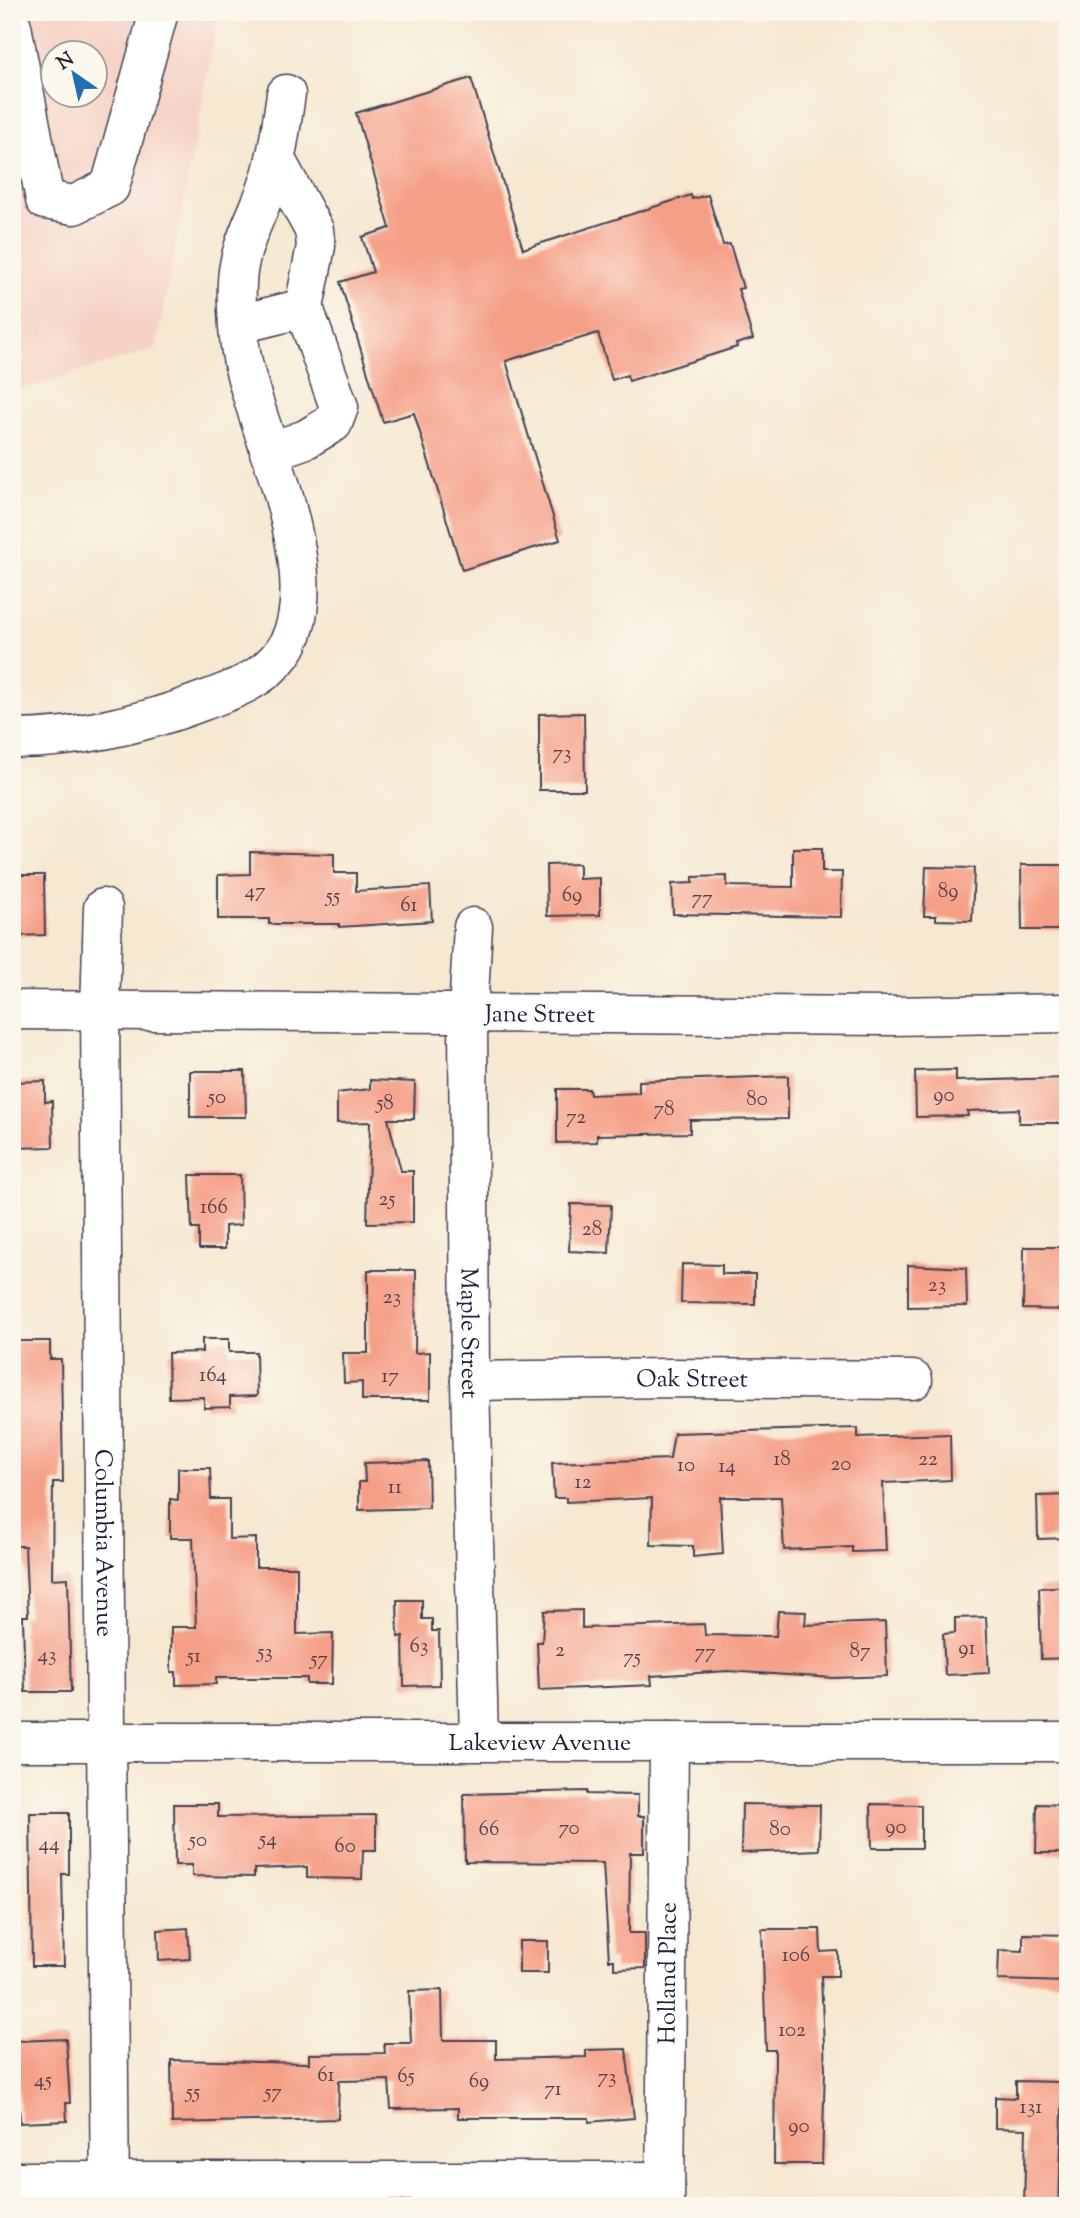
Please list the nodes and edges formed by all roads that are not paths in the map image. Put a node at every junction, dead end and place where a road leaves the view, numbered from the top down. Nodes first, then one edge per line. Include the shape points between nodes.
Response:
1 (159, 12) edge
2 (12, 26) edge
3 (286, 94) dead end
4 (275, 158) junction
5 (304, 308) junction
6 (240, 324) junction
7 (269, 452) junction
8 (12, 739) edge
9 (103, 908) dead end
10 (472, 927) dead end
11 (12, 1010) edge
12 (100, 1012) junction
13 (468, 1012) junction
14 (1068, 1013) edge
15 (913, 1380) dead end
16 (470, 1381) junction
17 (479, 1740) junction
18 (12, 1742) edge
19 (108, 1742) junction
20 (669, 1742) junction
21 (1068, 1742) edge
22 (12, 2181) edge
23 (110, 2193) edge
24 (665, 2193) edge

1 - 2 street via 110,187 74,205 45,200
3 - 4 street
4 - 5 street via 314,230 316,246
4 - 6 street via 248,229 237,282
5 - 6 street
5 - 7 street via 339,407 333,423
6 - 7 street via 243,365
7 - 8 street via 292,530 300,579 296,617 284,652 258,678 179,710 112,729
9 - 12 street, Columbia Avenue
10 - 13 street, Maple Street
11 - 12 street, Jane Street
12 - 13 street, Jane Street
12 - 19 street, Columbia Avenue
13 - 14 street, Jane Street
13 - 16 street, Maple Street
15 - 16 street, Oak Street
16 - 17 street, Maple Street
17 - 19 street, Lakeview Avenue
17 - 20 street, Lakeview Avenue
18 - 19 street, Lakeview Avenue
19 - 23 street, Columbia Avenue
20 - 21 street, Lakeview Avenue
20 - 24 street, Holland Place
22 - 23 street
23 - 24 street

